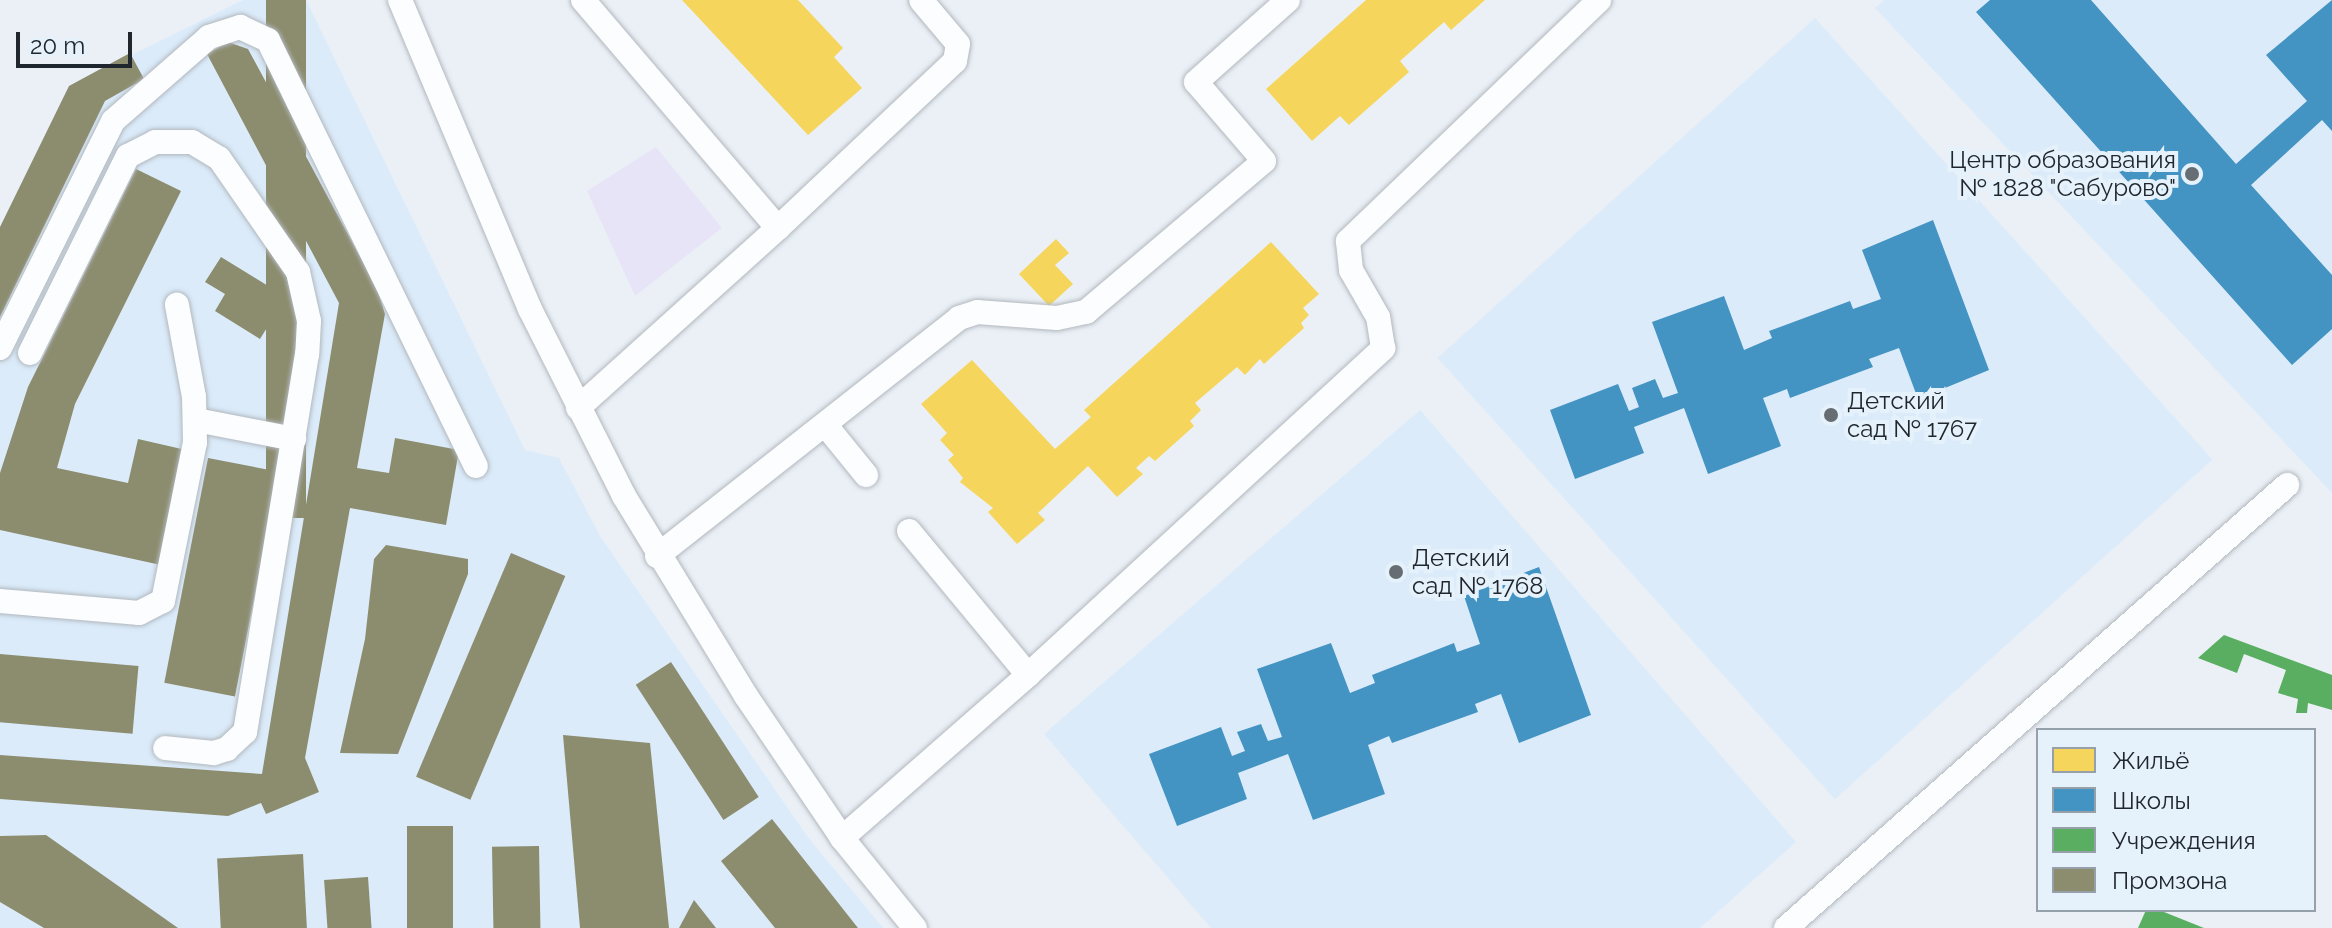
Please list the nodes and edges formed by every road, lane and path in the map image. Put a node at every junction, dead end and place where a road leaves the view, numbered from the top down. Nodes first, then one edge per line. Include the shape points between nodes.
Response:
1 (400, 0) edge
2 (583, 0) edge
3 (921, 0) edge
4 (1288, 0) edge
5 (1599, 0) edge
6 (778, 228) junction
7 (177, 305) dead end
8 (0, 348) edge
9 (30, 353) dead end
10 (578, 408) junction
11 (196, 420) junction
12 (827, 427) junction
13 (294, 439) junction
14 (476, 466) dead end
15 (866, 475) dead end
16 (2287, 485) dead end
17 (909, 531) dead end
18 (657, 556) junction
19 (0, 601) edge
20 (1028, 675) junction
21 (165, 748) dead end
22 (842, 838) junction
23 (915, 928) edge
24 (1786, 928) edge

1 - 10 lane via 458,144
2 - 6 lane
3 - 6 lane via 958,44 955,61
4 - 12 lane via 1196,82 1264,161 1086,312 1057,318 977,312 959,318
5 - 20 lane via 1348,241 1351,270 1378,317 1383,348
6 - 10 lane
7 - 11 lane
8 - 14 lane via 113,121 209,37 240,27 268,40
9 - 13 lane via 128,156 155,142 192,142 219,158 298,272 309,321
10 - 18 lane
11 - 13 lane
11 - 19 lane via 168,591 155,608 139,613
12 - 15 lane
12 - 18 lane
13 - 21 lane via 245,732 214,753
16 - 24 lane
17 - 20 lane
18 - 22 lane
20 - 22 lane
22 - 23 lane

